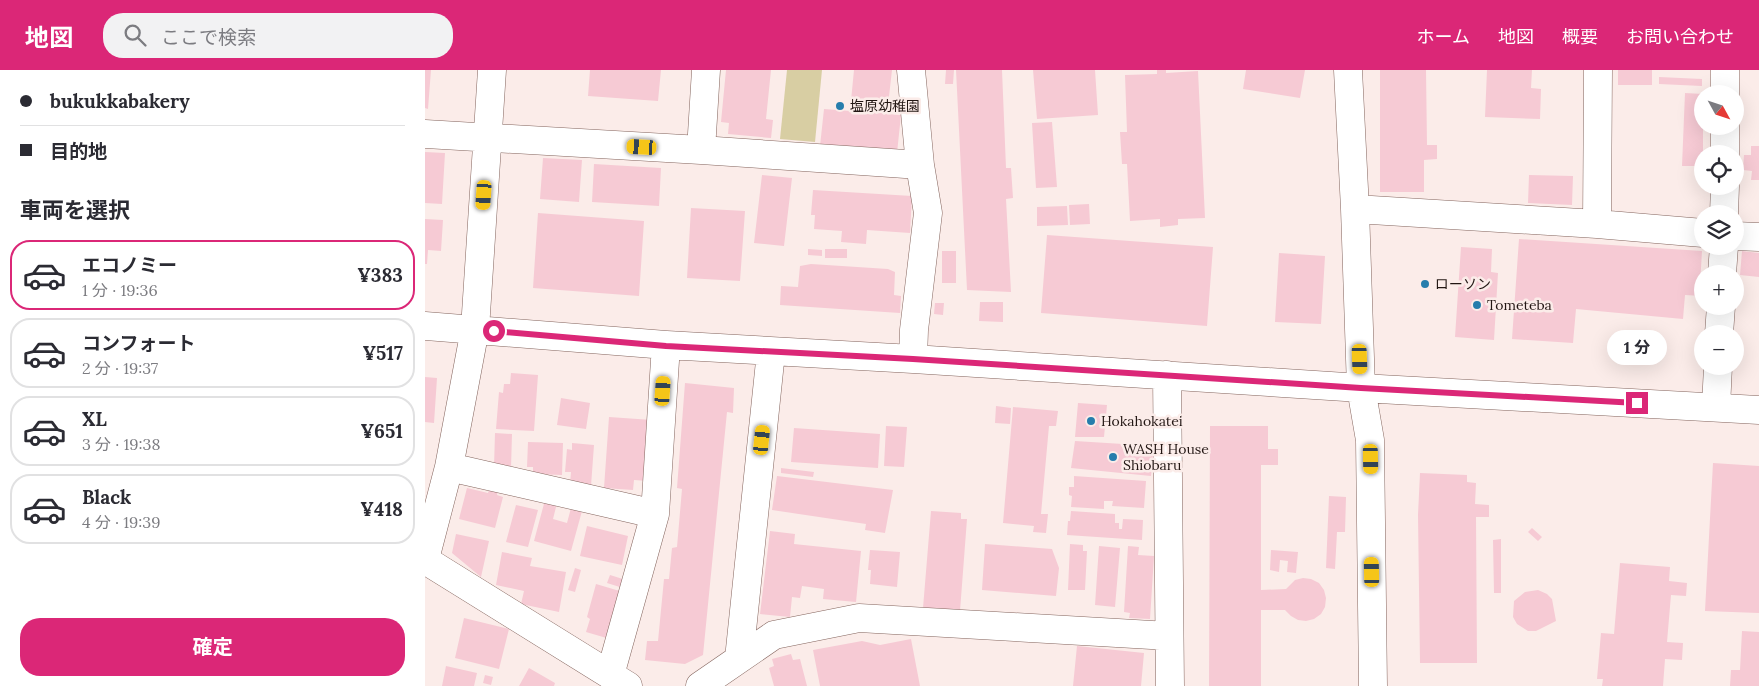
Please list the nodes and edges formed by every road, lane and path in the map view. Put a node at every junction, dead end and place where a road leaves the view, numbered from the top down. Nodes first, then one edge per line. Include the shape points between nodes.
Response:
1 (492, 70) edge
2 (706, 70) edge
3 (911, 70) edge
4 (1348, 70) edge
5 (1598, 70) edge
6 (1725, 70) edge
7 (1725, 85) edge
8 (425, 134) edge
9 (488, 138) junction
10 (701, 150) junction
11 (920, 165) junction
12 (1355, 209) junction
13 (1597, 224) junction
14 (1694, 232) edge
15 (1744, 236) edge
16 (1759, 237) edge
17 (425, 326) edge
18 (475, 329) junction
19 (666, 346) junction
20 (771, 352) junction
21 (913, 359) junction
22 (1167, 375) junction
23 (1718, 375) edge
24 (1361, 388) junction
25 (1716, 407) junction
26 (1759, 410) edge
27 (449, 467) junction
28 (655, 514) junction
29 (425, 559) edge
30 (1169, 636) junction
31 (739, 658) junction
32 (619, 680) edge
33 (700, 686) edge
34 (1170, 686) edge
35 (1373, 686) edge

1 - 9 street
2 - 10 street
3 - 11 street
4 - 12 street
5 - 13 street
6 - 7 street
8 - 9 street
9 - 10 street
9 - 18 street
10 - 11 street
11 - 21 street via 928,213
12 - 13 street
12 - 24 street
13 - 14 street
15 - 16 street
17 - 18 street
18 - 19 street
18 - 27 street
19 - 20 street
19 - 28 street
20 - 21 street
20 - 31 street
21 - 22 street
22 - 24 street
22 - 30 street
23 - 25 street
24 - 25 street
24 - 35 street via 1370,440
25 - 26 street
27 - 28 street
27 - 29 street
28 - 32 street
29 - 32 street
30 - 31 street via 859,618 774,635
30 - 34 street
31 - 33 street

